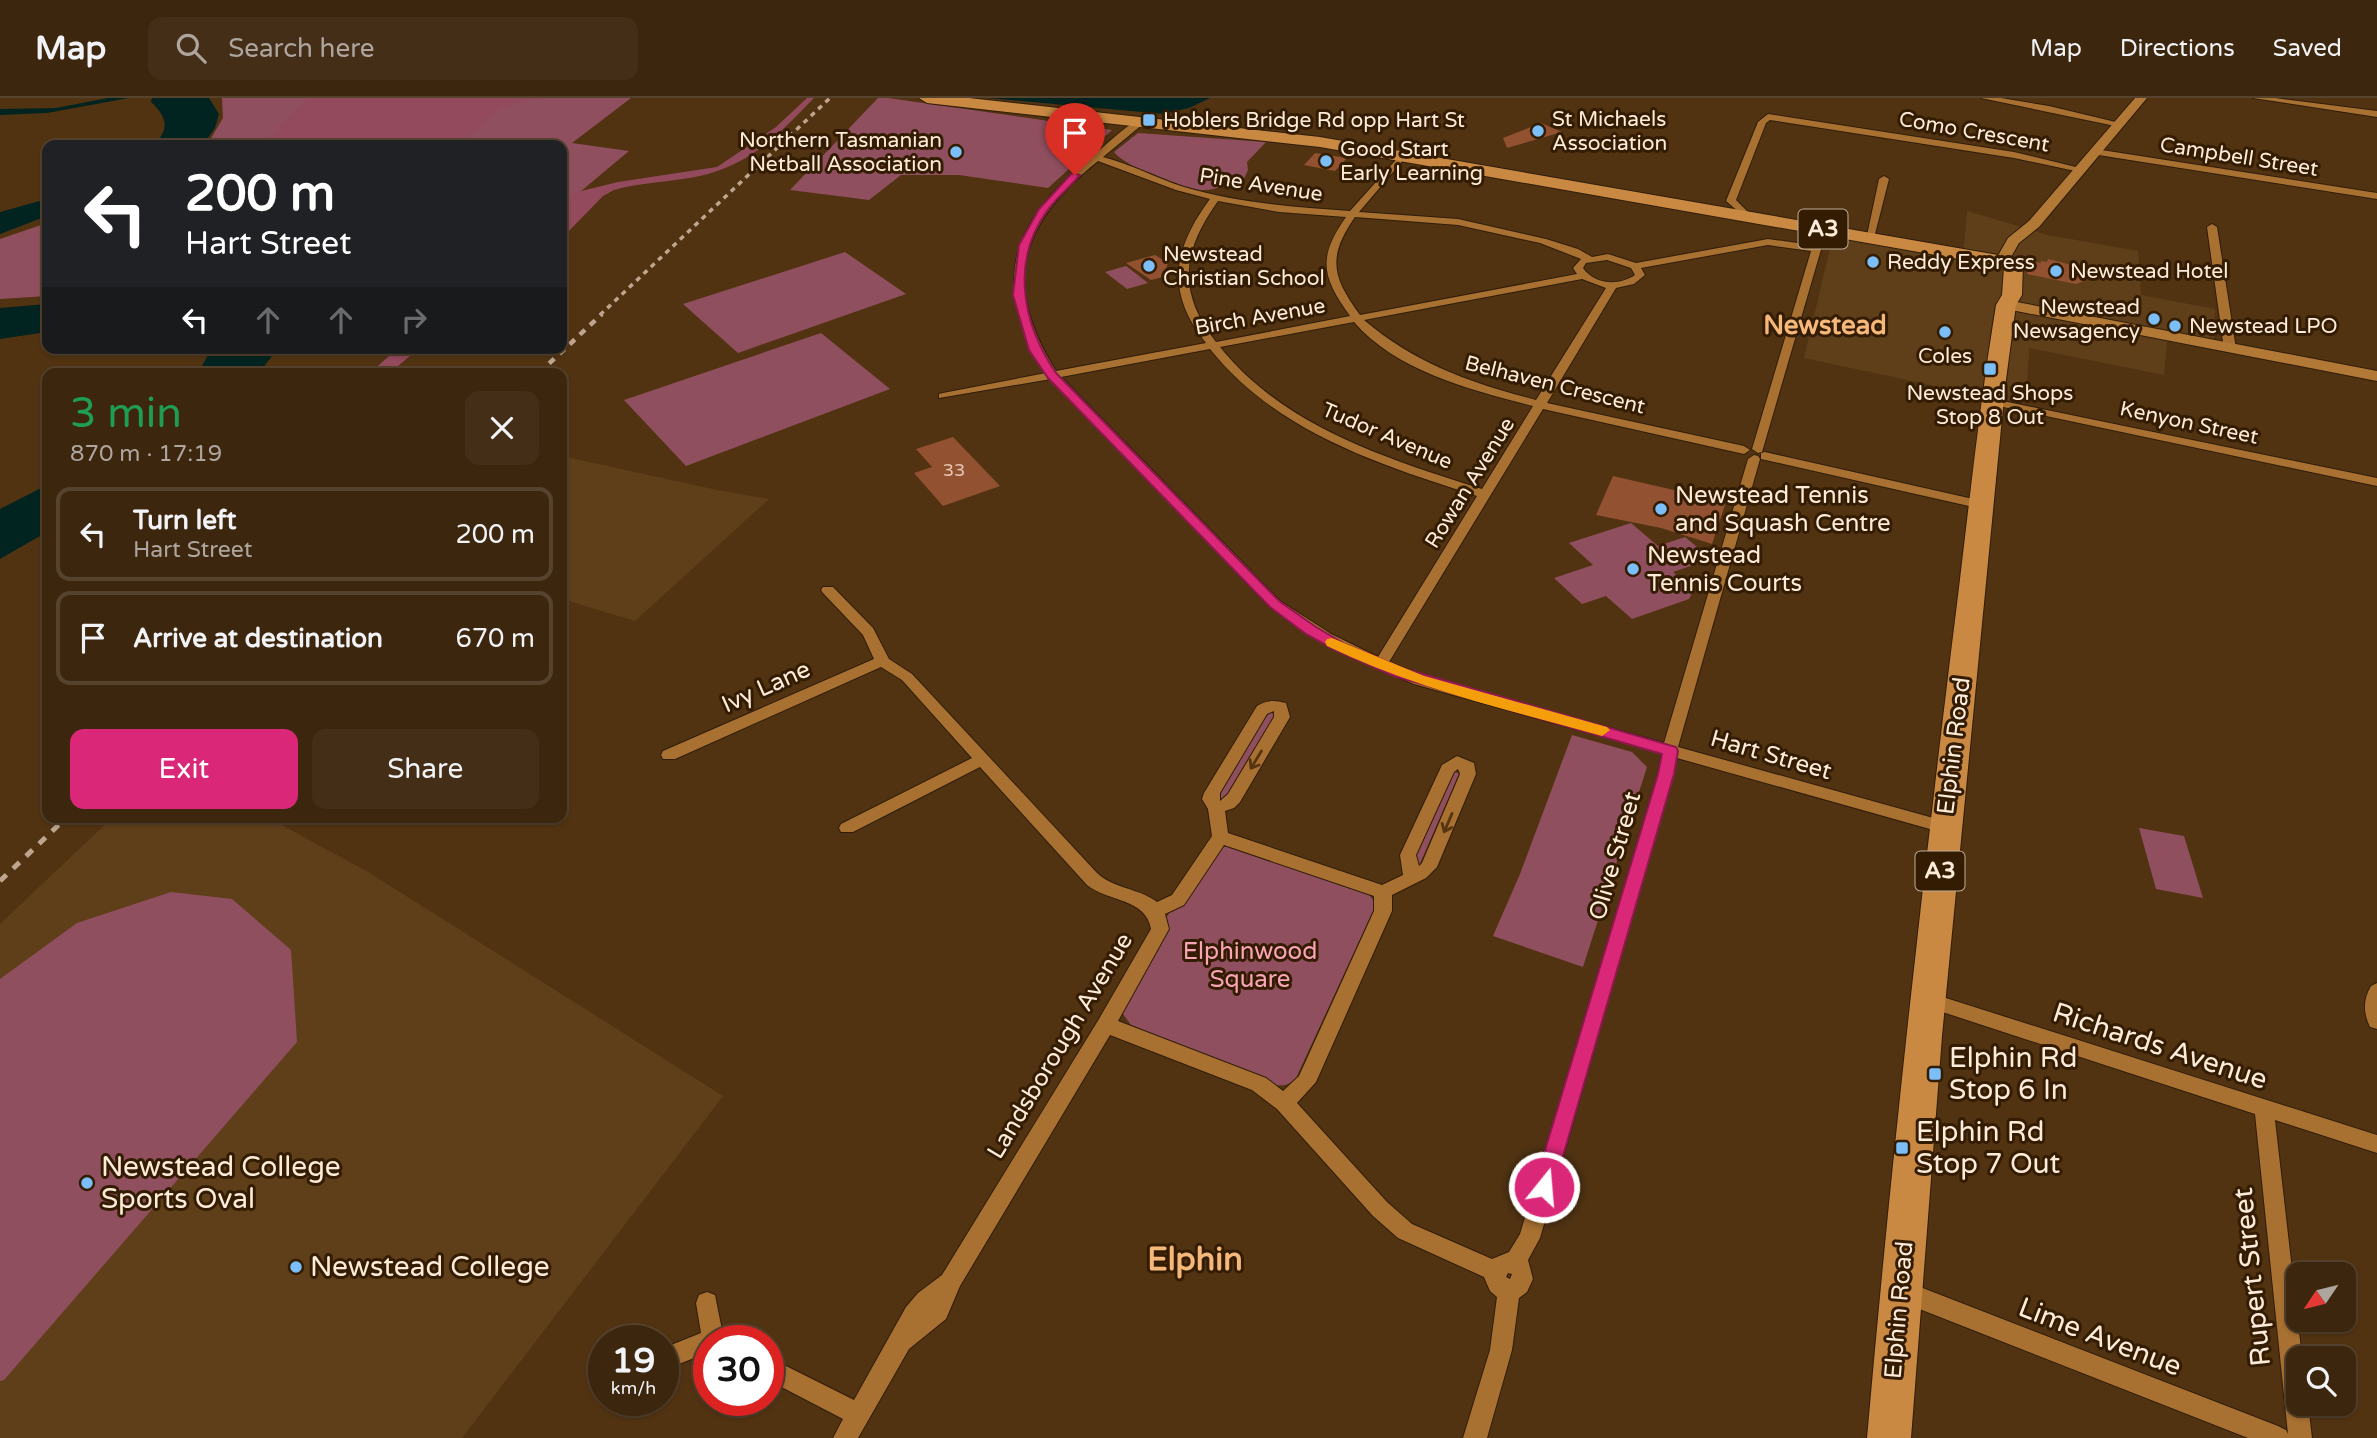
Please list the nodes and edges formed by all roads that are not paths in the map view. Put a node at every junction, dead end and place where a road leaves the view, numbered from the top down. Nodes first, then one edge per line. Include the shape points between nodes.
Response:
1 (928, 98) edge
2 (1985, 98) edge
3 (2141, 98) edge
4 (2257, 98) edge
5 (2377, 114) edge
6 (1140, 122) junction
7 (2120, 124) junction
8 (2095, 152) junction
9 (1402, 156) junction
10 (1095, 159) junction
11 (2080, 169) junction
12 (1884, 178) dead end
13 (2377, 196) edge
14 (1216, 198) junction
15 (1353, 214) junction
16 (1747, 216) junction
17 (2212, 227) dead end
18 (1822, 229) junction
19 (1869, 238) junction
20 (1817, 250) junction
21 (2008, 257) junction
22 (1589, 259) junction
23 (1635, 266) junction
24 (1583, 276) junction
25 (1613, 285) junction
26 (2006, 305) junction
27 (1359, 319) junction
28 (1212, 346) junction
29 (2230, 349) junction
30 (1052, 375) junction
31 (2377, 376) edge
32 (943, 396) dead end
33 (1993, 402) junction
34 (1541, 406) junction
35 (1755, 454) junction
36 (2377, 482) edge
37 (1485, 494) junction
38 (1982, 505) junction
39 (828, 590) dead end
40 (882, 661) junction
41 (1380, 666) junction
42 (1670, 751) junction
43 (669, 755) dead end
44 (981, 761) junction
45 (1216, 808) junction
46 (1944, 827) junction
47 (847, 828) dead end
48 (1220, 837) junction
49 (1412, 875) junction
50 (1383, 892) junction
51 (1157, 910) junction
52 (2377, 991) edge
53 (1927, 1000) junction
54 (2377, 1021) edge
55 (1106, 1025) junction
56 (1284, 1103) junction
57 (2264, 1109) junction
58 (2377, 1144) edge
59 (1504, 1267) junction
60 (1900, 1290) junction
61 (708, 1303) dead end
62 (710, 1325) edge
63 (784, 1376) edge
64 (859, 1415) junction
65 (845, 1438) edge
66 (1475, 1438) edge
67 (1889, 1438) edge
68 (2278, 1438) edge
69 (2300, 1438) edge

1 - 6 highway, A3
2 - 7 street
3 - 7 street
4 - 5 street
6 - 9 highway, A3 via 1259,133
6 - 10 street, Hart Street
7 - 8 street
8 - 11 street
8 - 13 street, Campbell Street
9 - 15 street, Belhaven Crescent
9 - 16 highway, A3
10 - 14 street, Pine Avenue
10 - 30 street, Hart Street via 1042,211 1024,245 1019,269 1024,322 1034,350
11 - 16 street, Como Crescent via 1769,117 1762,122 1731,201
11 - 21 street
12 - 19 street
14 - 15 street, Pine Avenue via 1279,209
14 - 28 street, Tudor Avenue via 1197,223 1184,261 1188,304
15 - 22 street, Pine Avenue via 1488,228 1562,247
15 - 27 street, Belhaven Crescent via 1335,242 1331,265 1343,300
16 - 18 highway, A3
17 - 29 street
18 - 19 highway, A3
18 - 20 street, Olive Street
19 - 21 highway, A3
20 - 23 street via 1768,242
20 - 35 street, Olive Street
21 - 26 highway, Elphin Road / A3 via 2012,295
22 - 23 street, Pine Avenue via 1618,259
22 - 24 street via 1578,268
23 - 25 street via 1640,275 1637,279
24 - 25 street
24 - 27 street, Birch Avenue
25 - 34 street, Rowan Avenue
26 - 29 street
26 - 33 highway, Elphin Road / A3
27 - 28 street, Birch Avenue
27 - 34 street, Belhaven Crescent via 1388,344 1425,366 1477,388
28 - 30 street, Birch Avenue
28 - 37 street, Tudor Avenue via 1265,397 1326,435 1397,466
29 - 31 street
30 - 32 street, Birch Avenue
30 - 41 street, Hart Street via 1275,604 1311,631
33 - 36 street, Kenyon Street
33 - 38 highway, Elphin Road / A3
34 - 35 street, Belhaven Crescent
34 - 37 street, Rowan Avenue
35 - 38 street, Belhaven Crescent
35 - 42 street, Olive Street
37 - 41 street, Rowan Avenue
38 - 46 highway, Elphin Road / A3
39 - 40 street, Landsborough Avenue via 873,637
40 - 43 street, Ivy Lane
40 - 44 street, Landsborough Avenue via 907,677
41 - 42 street, Hart Street
42 - 46 street, Hart Street
42 - 59 street, Olive Street via 1529,1238
44 - 47 street
44 - 51 street, Landsborough Avenue via 1100,886
45 -> 45 street via 1212,793 1262,710 1271,705 1281,707 1282,716 1234,798
45 - 48 street
46 - 53 highway, Elphin Road / A3
48 - 50 street
48 - 51 street via 1178,900
49 -> 49 street via 1408,856 1448,769 1462,763 1468,767 1468,775 1429,867
49 - 50 street
50 - 56 street via 1384,911 1306,1082
51 - 55 street, Landsborough Avenue via 1160,929
52 - 54 street via 2373,999
53 - 57 street, Richards Avenue
53 - 60 highway, Elphin Road / A3
55 - 56 street via 1259,1084
55 - 64 street, Landsborough Avenue via 950,1283 947,1300 901,1341
56 - 59 street via 1405,1231
57 - 58 street, Richards Avenue
57 - 69 street, Rupert Street
59 - 66 street via 1521,1270 1524,1279 1517,1289 1509,1290 1501,1350
60 - 67 highway, Elphin Road / A3
60 - 68 street, Lime Avenue
61 - 62 street
63 - 64 street
64 - 65 street, Landsborough Avenue

